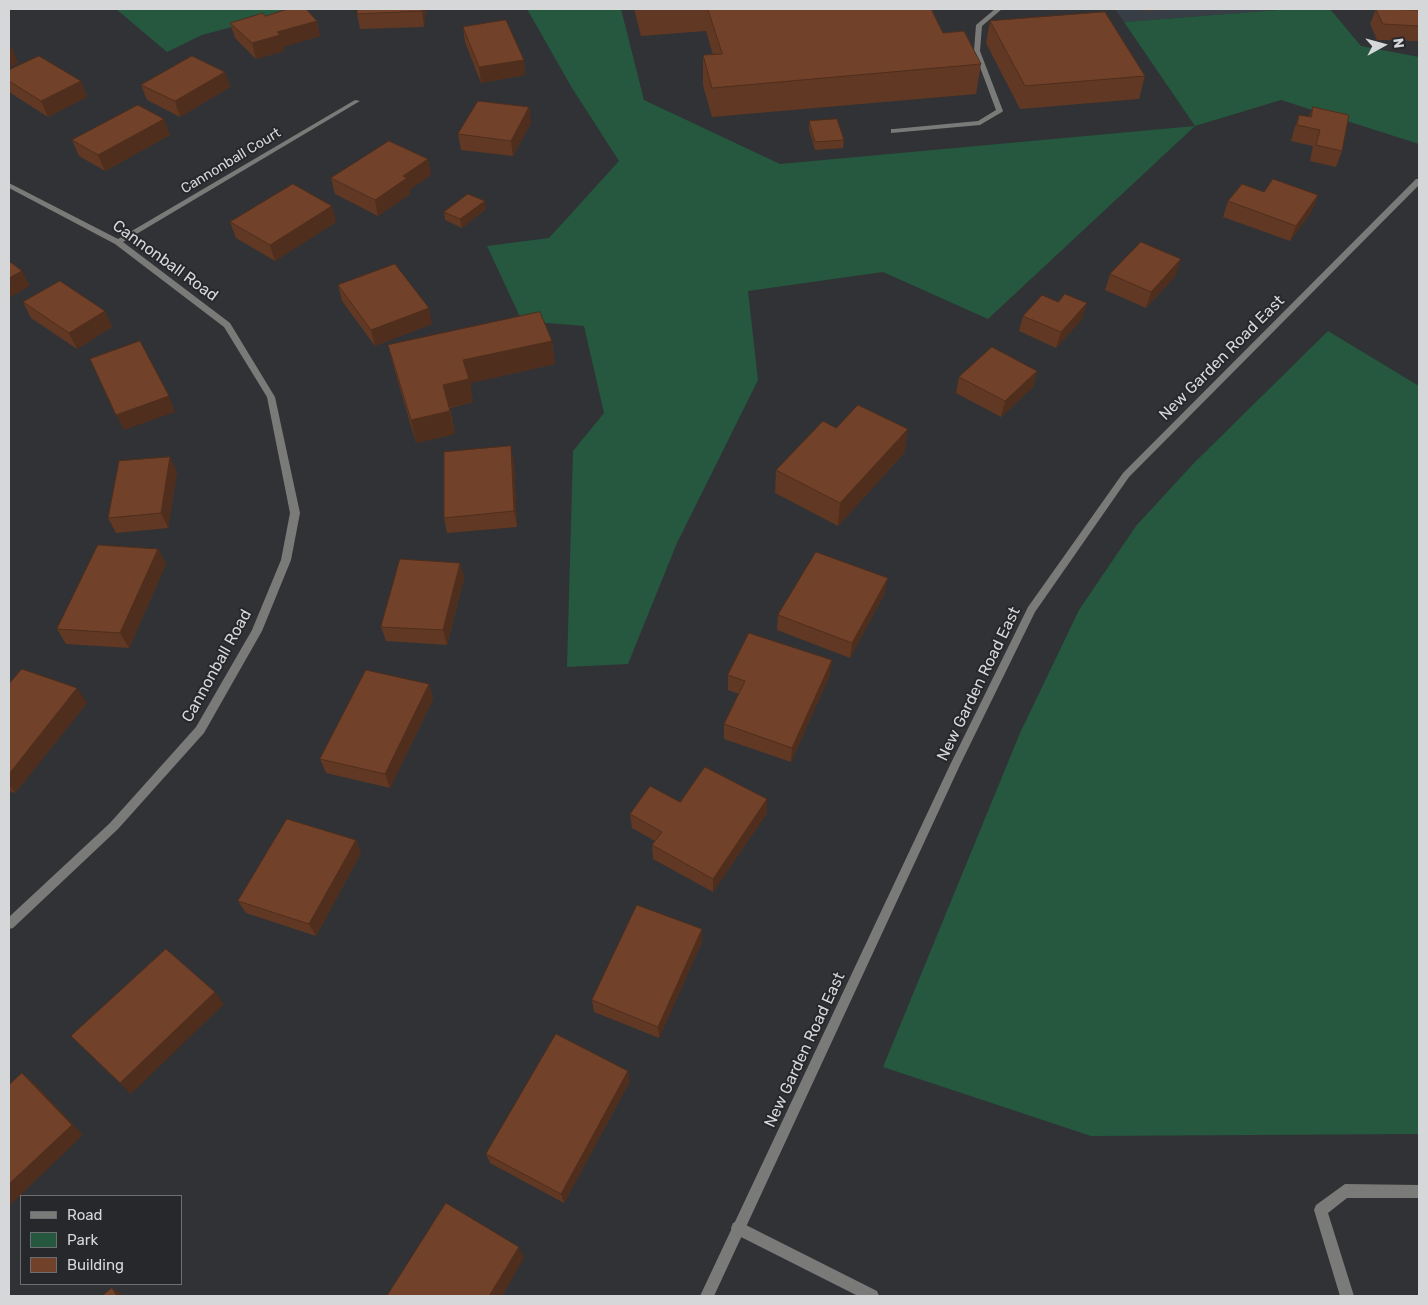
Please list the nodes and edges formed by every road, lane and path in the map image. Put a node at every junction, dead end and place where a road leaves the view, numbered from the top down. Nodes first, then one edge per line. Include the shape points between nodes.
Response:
1 (998, 9) edge
2 (356, 100) dead end
3 (894, 131) dead end
4 (1419, 181) edge
5 (9, 185) edge
6 (118, 242) junction
7 (9, 924) edge
8 (1419, 1191) edge
9 (738, 1228) junction
10 (706, 1296) edge
11 (872, 1296) edge
12 (1347, 1296) edge

1 - 3 street via 979,24 977,51 1000,111 980,123
2 - 6 street, Cannonball Court
4 - 9 street, New Garden Road East via 1126,475 1031,610
5 - 6 street, Cannonball Road
6 - 7 street, Cannonball Road via 227,325 271,397 295,513 286,560 257,632 200,730 114,826
8 - 12 street via 1344,1191 1321,1210
9 - 10 street, New Garden Road East
9 - 11 street

